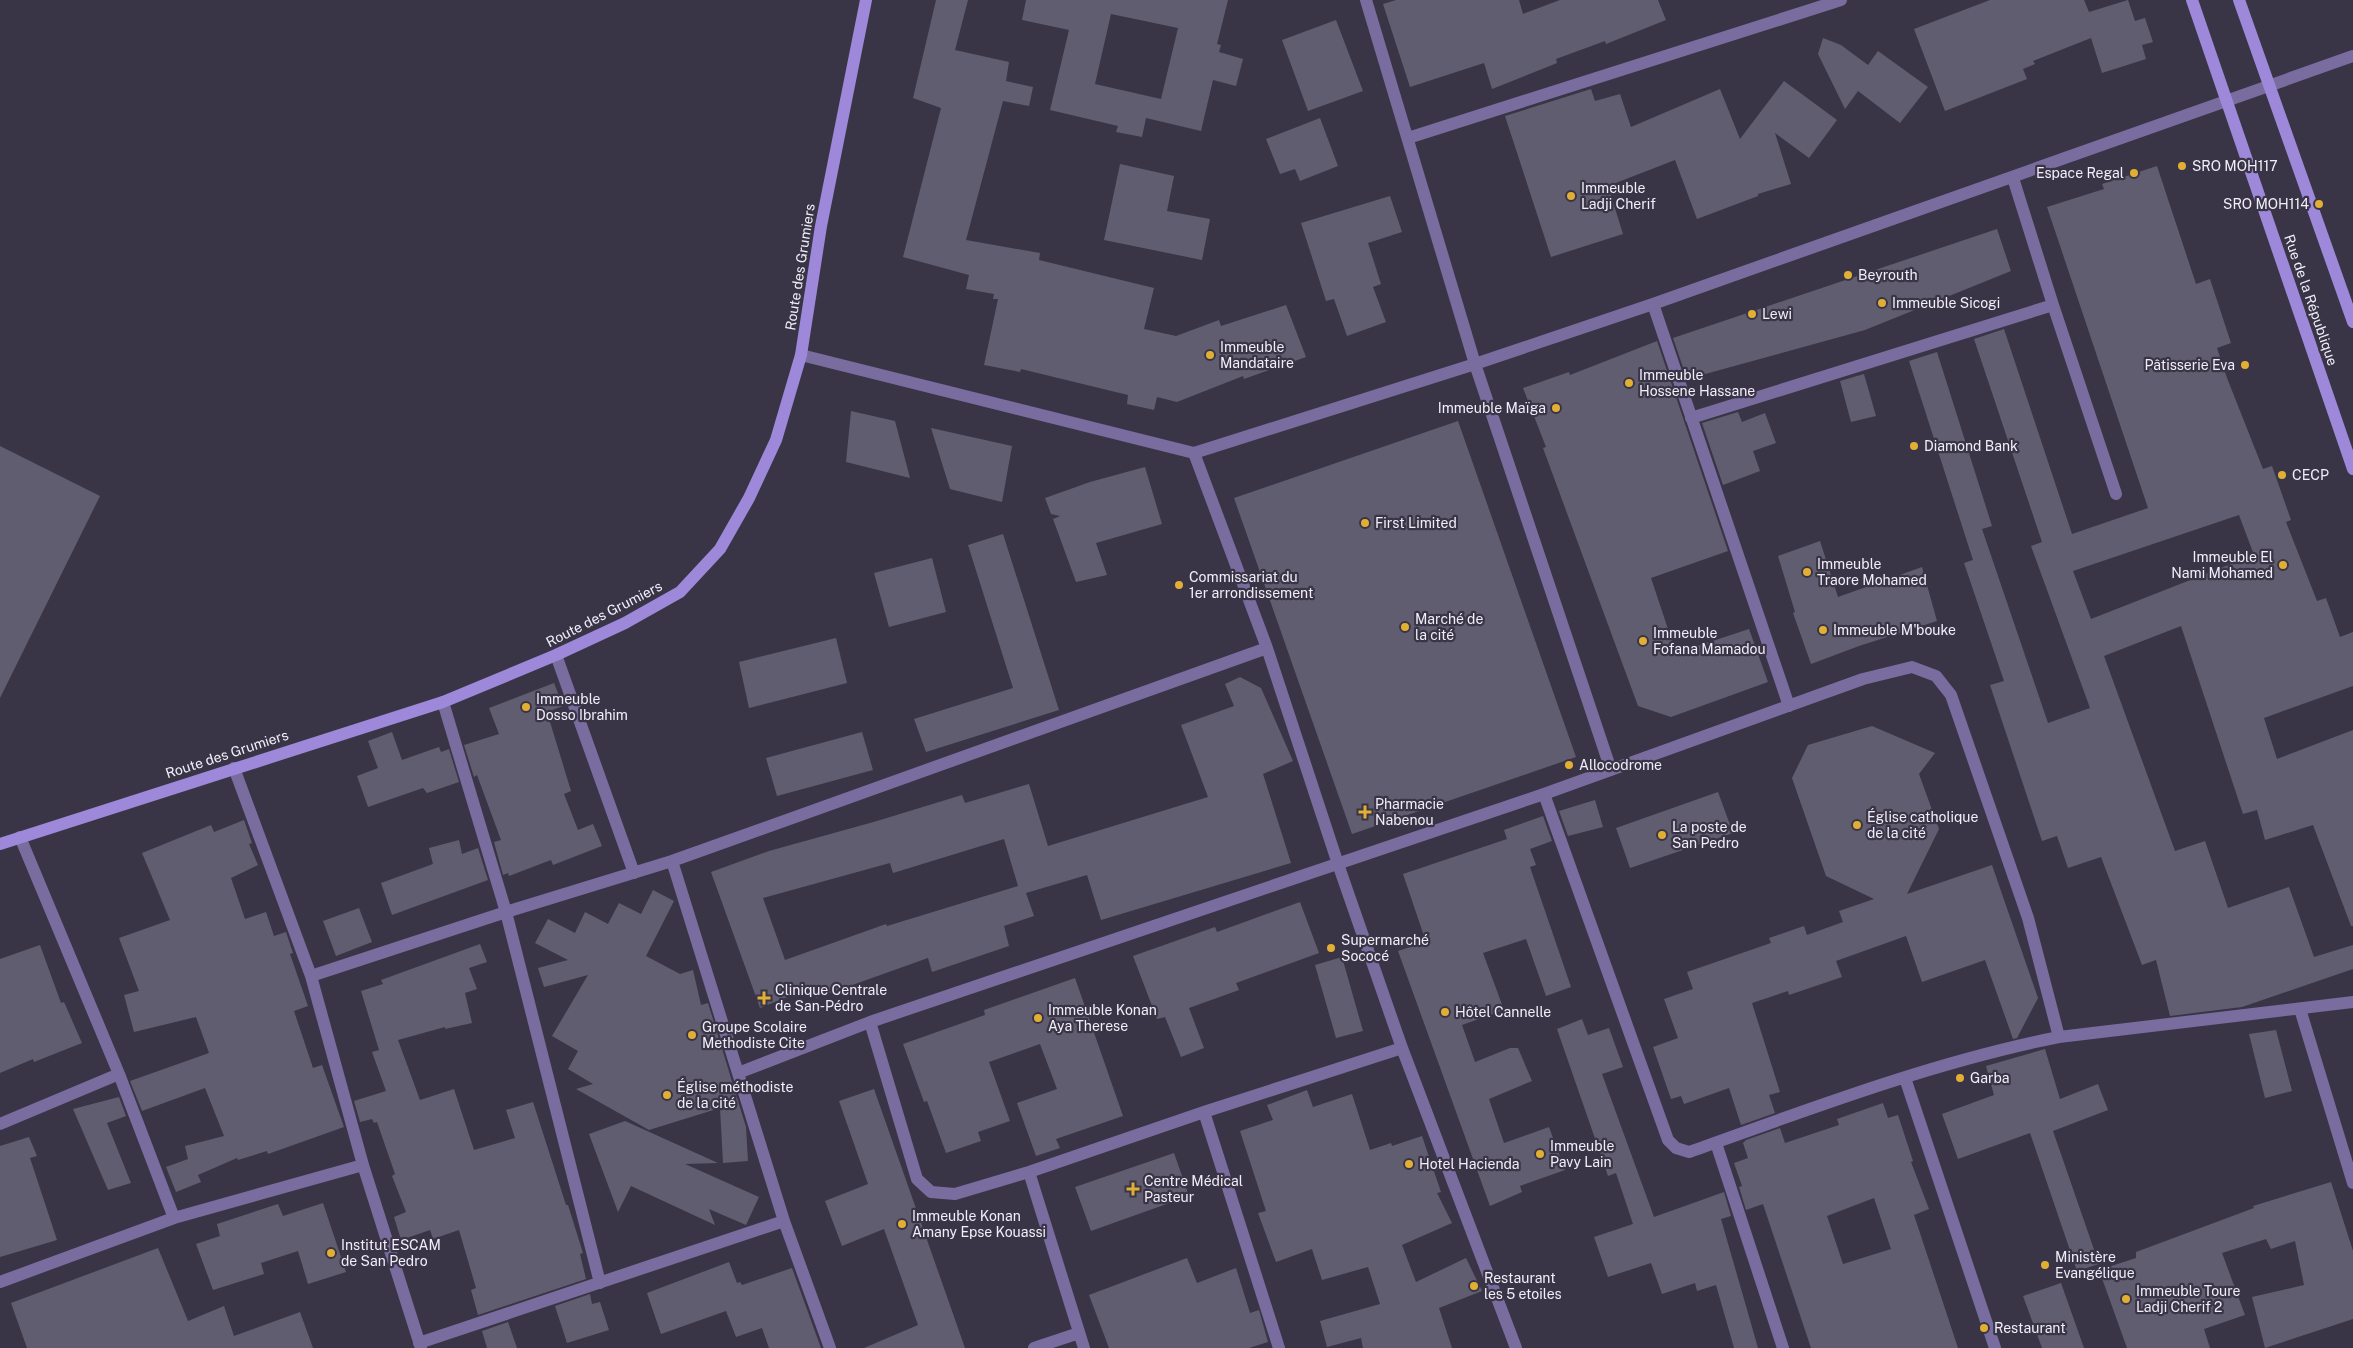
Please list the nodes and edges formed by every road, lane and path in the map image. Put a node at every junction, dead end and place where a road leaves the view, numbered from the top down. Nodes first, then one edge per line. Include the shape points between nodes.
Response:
1 (866, 0) edge
2 (1366, 0) edge
3 (1841, 0) edge
4 (2192, 0) edge
5 (2239, 0) edge
6 (2353, 56) edge
7 (2268, 86) junction
8 (2226, 100) junction
9 (1408, 138) junction
10 (2013, 178) junction
11 (1653, 304) junction
12 (2052, 305) junction
13 (2353, 322) edge
14 (801, 355) junction
15 (1475, 364) junction
16 (1692, 418) junction
17 (1194, 453) junction
18 (2353, 469) edge
19 (2116, 494) dead end
20 (1267, 648) junction
21 (556, 655) junction
22 (444, 702) junction
23 (1789, 706) junction
24 (234, 768) junction
25 (1611, 770) junction
26 (1544, 794) junction
27 (20, 837) junction
28 (0, 844) edge
29 (672, 861) junction
30 (1338, 864) junction
31 (634, 873) junction
32 (506, 912) junction
33 (311, 976) junction
34 (2353, 1002) edge
35 (2300, 1008) junction
36 (870, 1022) junction
37 (2059, 1037) junction
38 (1402, 1048) junction
39 (738, 1073) junction
40 (118, 1074) junction
41 (1905, 1078) junction
42 (1204, 1112) junction
43 (0, 1124) edge
44 (1716, 1143) junction
45 (363, 1165) junction
46 (1029, 1172) junction
47 (2353, 1183) edge
48 (174, 1218) junction
49 (784, 1221) junction
50 (0, 1282) edge
51 (600, 1284) junction
52 (1079, 1333) junction
53 (420, 1346) edge
54 (830, 1348) edge
55 (1034, 1348) edge
56 (1084, 1348) edge
57 (1279, 1348) edge
58 (1516, 1348) edge
59 (1783, 1348) edge
60 (1995, 1348) edge

1 - 14 main road, Route des Grumiers via 823,216
2 - 9 street
3 - 9 street
4 - 8 main road, Rue de la République
5 - 7 main road
6 - 7 street
7 - 8 street
7 - 13 main road
8 - 10 street
8 - 18 main road, Rue de la République
9 - 15 street
10 - 11 street
10 - 12 street
11 - 15 street
11 - 16 street
12 - 16 street
12 - 19 street
14 - 17 street
14 - 21 main road, Route des Grumiers via 776,440 720,549 680,592 626,623
15 - 17 street
15 - 25 street
16 - 23 street
17 - 20 street
20 - 29 street
20 - 30 street
21 - 22 main road, Route des Grumiers
21 - 31 street
22 - 24 main road, Route des Grumiers
22 - 32 street
23 - 25 street
23 - 37 street via 1863,679 1912,667 1936,676 1951,694 2028,918
24 - 27 main road, Route des Grumiers
24 - 33 street
25 - 26 street
26 - 30 street
26 - 44 street via 1668,1140 1676,1148 1688,1152
27 - 28 main road, Route des Grumiers
27 - 40 street
29 - 31 street
29 - 39 street
30 - 36 street
30 - 38 street
31 - 32 street
32 - 33 street
32 - 51 street
33 - 45 street
34 - 35 street
35 - 37 street
35 - 47 street
36 - 39 street
36 - 46 street via 917,1179 931,1192 955,1194
37 - 41 street via 2020,1044
38 - 42 street
38 - 58 street
39 - 49 street
40 - 43 street
40 - 48 street
41 - 44 street
41 - 60 street
42 - 46 street
42 - 57 street
44 - 59 street
45 - 48 street
45 - 53 street
46 - 52 street
48 - 50 street
49 - 51 street
49 - 54 street
51 - 53 street
52 - 55 street
52 - 56 street

